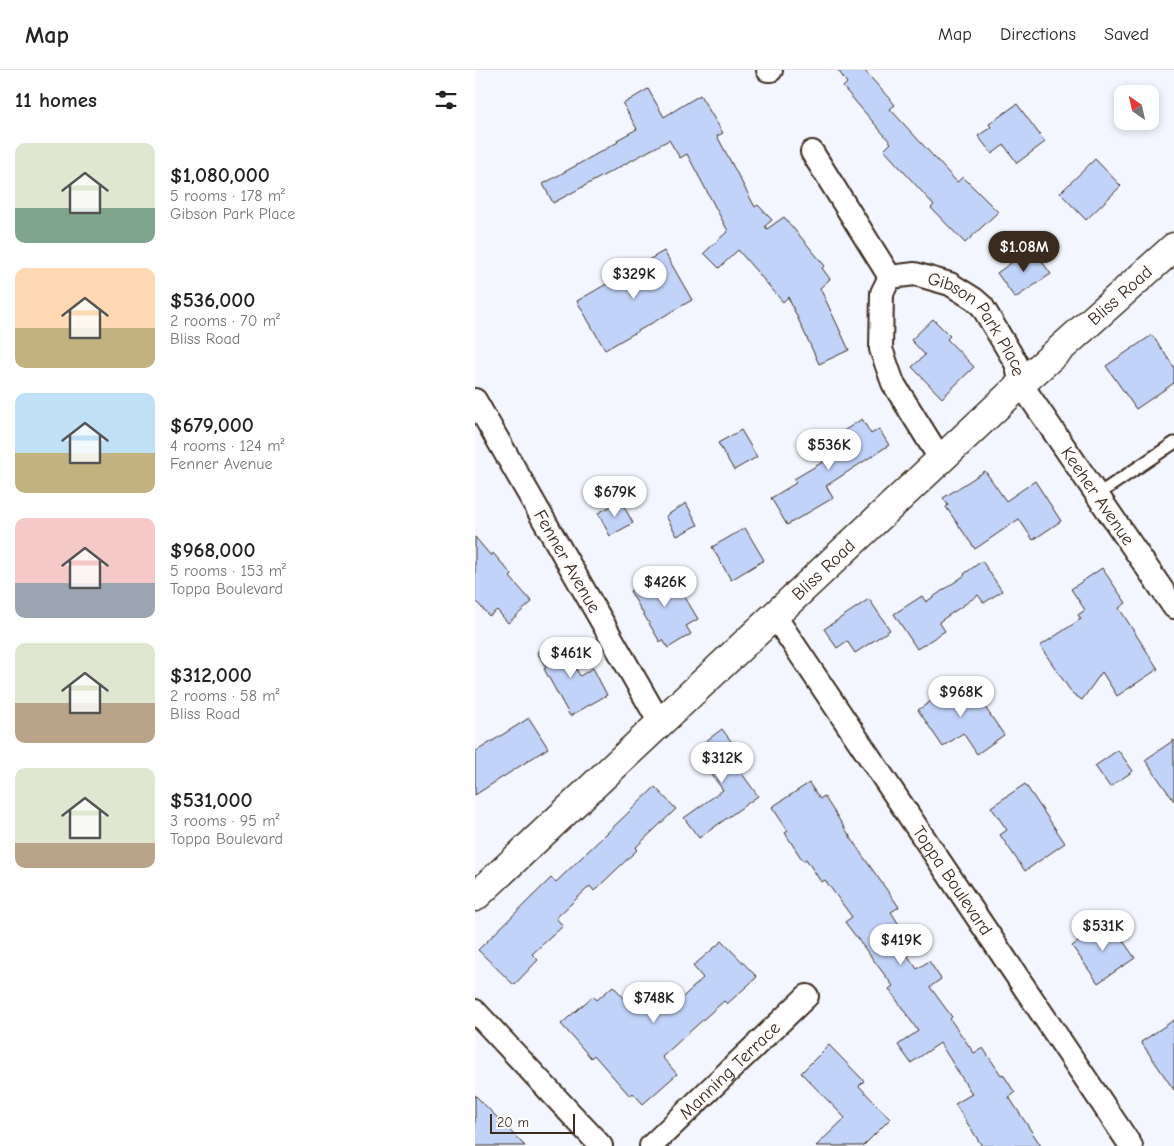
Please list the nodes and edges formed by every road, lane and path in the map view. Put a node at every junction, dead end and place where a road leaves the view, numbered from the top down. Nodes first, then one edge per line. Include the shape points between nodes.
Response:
1 (812, 152) dead end
2 (1174, 248) edge
3 (889, 277) junction
4 (1021, 384) junction
5 (475, 400) edge
6 (1174, 443) edge
7 (941, 460) junction
8 (1097, 495) junction
9 (1174, 608) edge
10 (774, 615) junction
11 (660, 723) junction
12 (475, 897) edge
13 (807, 996) dead end
14 (475, 1011) edge
15 (601, 1146) edge
16 (651, 1146) edge
17 (1131, 1146) edge

1 - 3 street, Gibson Park Place
2 - 4 street, Bliss Road
3 - 4 street, Gibson Park Place via 915,274 950,284 974,299 982,306 1016,363
3 - 7 street, Gibson Park Place via 882,293 881,349 893,383
4 - 7 street, Bliss Road
4 - 8 street, Keeher Avenue
5 - 11 street, Fenner Avenue
6 - 8 lane
7 - 10 street, Bliss Road
8 - 9 street, Keeher Avenue
10 - 11 street, Bliss Road
10 - 17 street, Toppa Boulevard
11 - 12 street, Bliss Road
13 - 16 street, Manning Terrace
14 - 15 street

